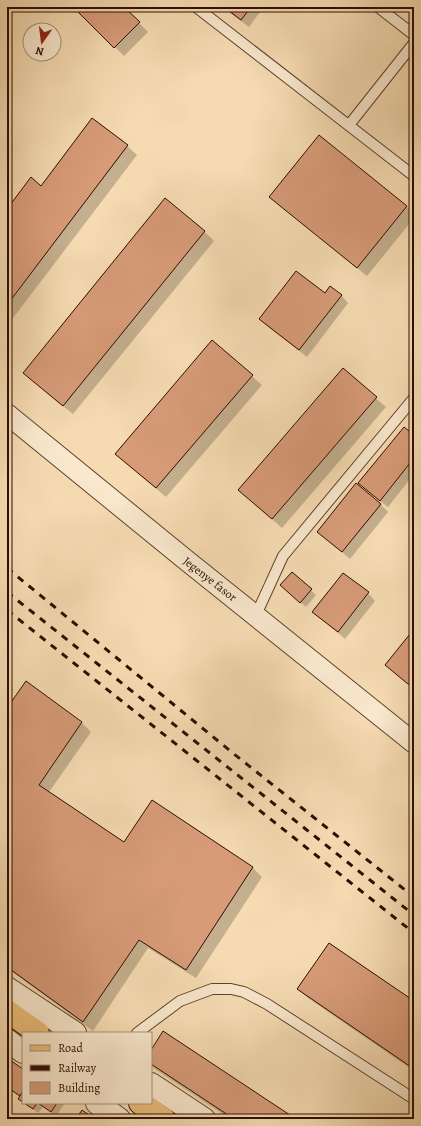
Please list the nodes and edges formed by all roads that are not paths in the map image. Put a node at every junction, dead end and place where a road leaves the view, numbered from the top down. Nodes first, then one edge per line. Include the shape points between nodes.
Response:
1 (196, 7) edge
2 (378, 7) edge
3 (414, 35) edge
4 (414, 43) edge
5 (349, 125) junction
6 (414, 176) edge
7 (414, 398) edge
8 (7, 414) edge
9 (256, 615) junction
10 (414, 743) edge
11 (7, 988) edge
12 (7, 1012) edge
13 (37, 1032) edge
14 (74, 1032) edge
15 (138, 1032) edge
16 (7, 1040) edge
17 (22, 1051) edge
18 (152, 1085) edge
19 (414, 1099) edge
20 (98, 1104) edge
21 (142, 1104) edge
22 (120, 1119) edge
23 (164, 1119) edge
24 (204, 1119) edge

1 - 5 lane
2 - 3 lane
4 - 5 lane
5 - 6 lane
7 - 9 lane via 283,556
8 - 9 street, Jegenye fasor
9 - 10 street, Jegenye fasor
11 - 14 street
12 - 13 main road
15 - 19 lane via 180,1001 212,989 244,992 267,1004
16 - 17 street
18 - 24 street
20 - 22 street
21 - 23 main road

